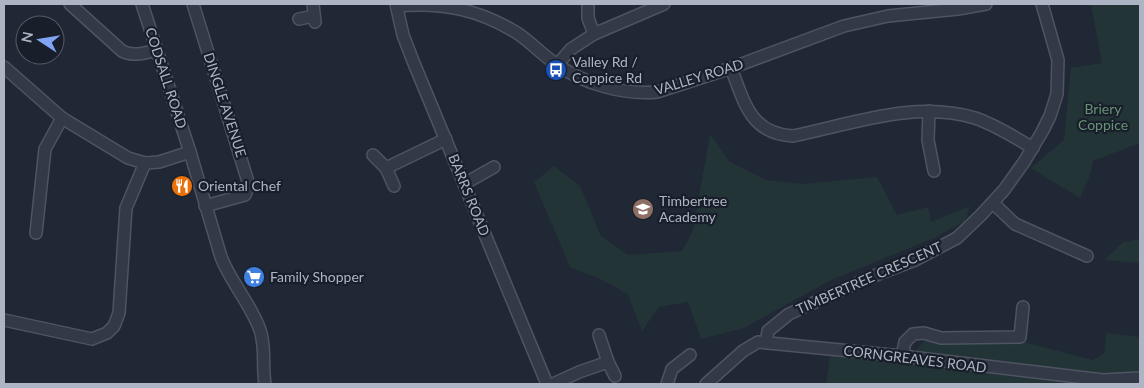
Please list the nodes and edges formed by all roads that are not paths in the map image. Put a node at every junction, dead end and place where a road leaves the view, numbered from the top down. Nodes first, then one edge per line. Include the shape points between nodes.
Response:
1 (70, 4) edge
2 (142, 4) edge
3 (193, 4) edge
4 (313, 4) edge
5 (588, 4) edge
6 (664, 4) edge
7 (986, 4) edge
8 (1042, 4) edge
9 (397, 5) edge
10 (936, 8) edge
11 (299, 20) dead end
12 (594, 34) junction
13 (157, 50) junction
14 (557, 65) junction
15 (4, 68) edge
16 (731, 68) junction
17 (929, 112) junction
18 (62, 118) junction
19 (446, 139) junction
20 (1033, 148) junction
21 (190, 152) junction
22 (373, 155) dead end
23 (145, 163) junction
24 (494, 167) dead end
25 (386, 168) junction
26 (934, 171) dead end
27 (464, 184) junction
28 (394, 186) dead end
29 (993, 203) junction
30 (206, 206) junction
31 (36, 233) dead end
32 (1087, 256) dead end
33 (1023, 307) dead end
34 (4, 320) edge
35 (599, 335) dead end
36 (766, 342) junction
37 (690, 355) dead end
38 (902, 356) junction
39 (608, 362) junction
40 (615, 376) dead end
41 (1140, 378) edge
42 (266, 384) edge
43 (547, 384) edge
44 (553, 384) edge
45 (667, 384) edge
46 (706, 384) edge

1 - 13 street via 127,54
2 - 13 street, CODSALL ROAD
3 - 30 street, DINGLE AVENUE via 249,185 245,195
4 - 11 street via 315,19
5 - 12 street via 588,18
6 - 12 street
7 - 10 street, VALLEY ROAD
8 - 20 street, TIMBERTREE CRESCENT via 1056,49 1058,83 1050,116
9 - 14 street, VALLEY ROAD via 463,8 518,34
9 - 19 street, BARRS ROAD via 403,35
10 - 16 street, VALLEY ROAD via 844,26
12 - 14 street via 571,49
13 - 21 street, CODSALL ROAD
14 - 16 street, VALLEY ROAD via 591,82 636,93 657,92
15 - 18 street
16 - 17 street via 751,115 764,128 778,134 792,136 904,112
17 - 20 street via 952,113 984,122
17 - 26 street via 928,140
18 - 23 street via 116,152
18 - 31 street via 45,149
19 - 25 street
19 - 27 street, BARRS ROAD
20 - 29 street, TIMBERTREE CRESCENT
21 - 23 street
21 - 30 street, CODSALL ROAD
22 - 25 street
23 - 34 street via 126,208 119,313 114,326 92,339
24 - 27 street
25 - 28 street
27 - 43 street, BARRS ROAD
29 - 32 street via 1015,224
29 - 36 street, TIMBERTREE CRESCENT via 957,238 915,260 789,314 768,331
30 - 42 street, CODSALL ROAD via 225,267 260,331
33 - 38 street via 1020,337 941,338 924,333 913,334 905,342
35 - 39 street
36 - 38 street, CORNGREAVES ROAD
36 - 46 street, CORNGREAVES ROAD via 751,345
37 - 45 street via 672,369
38 - 41 street, CORNGREAVES ROAD via 1103,380
39 - 40 street
39 - 44 street

